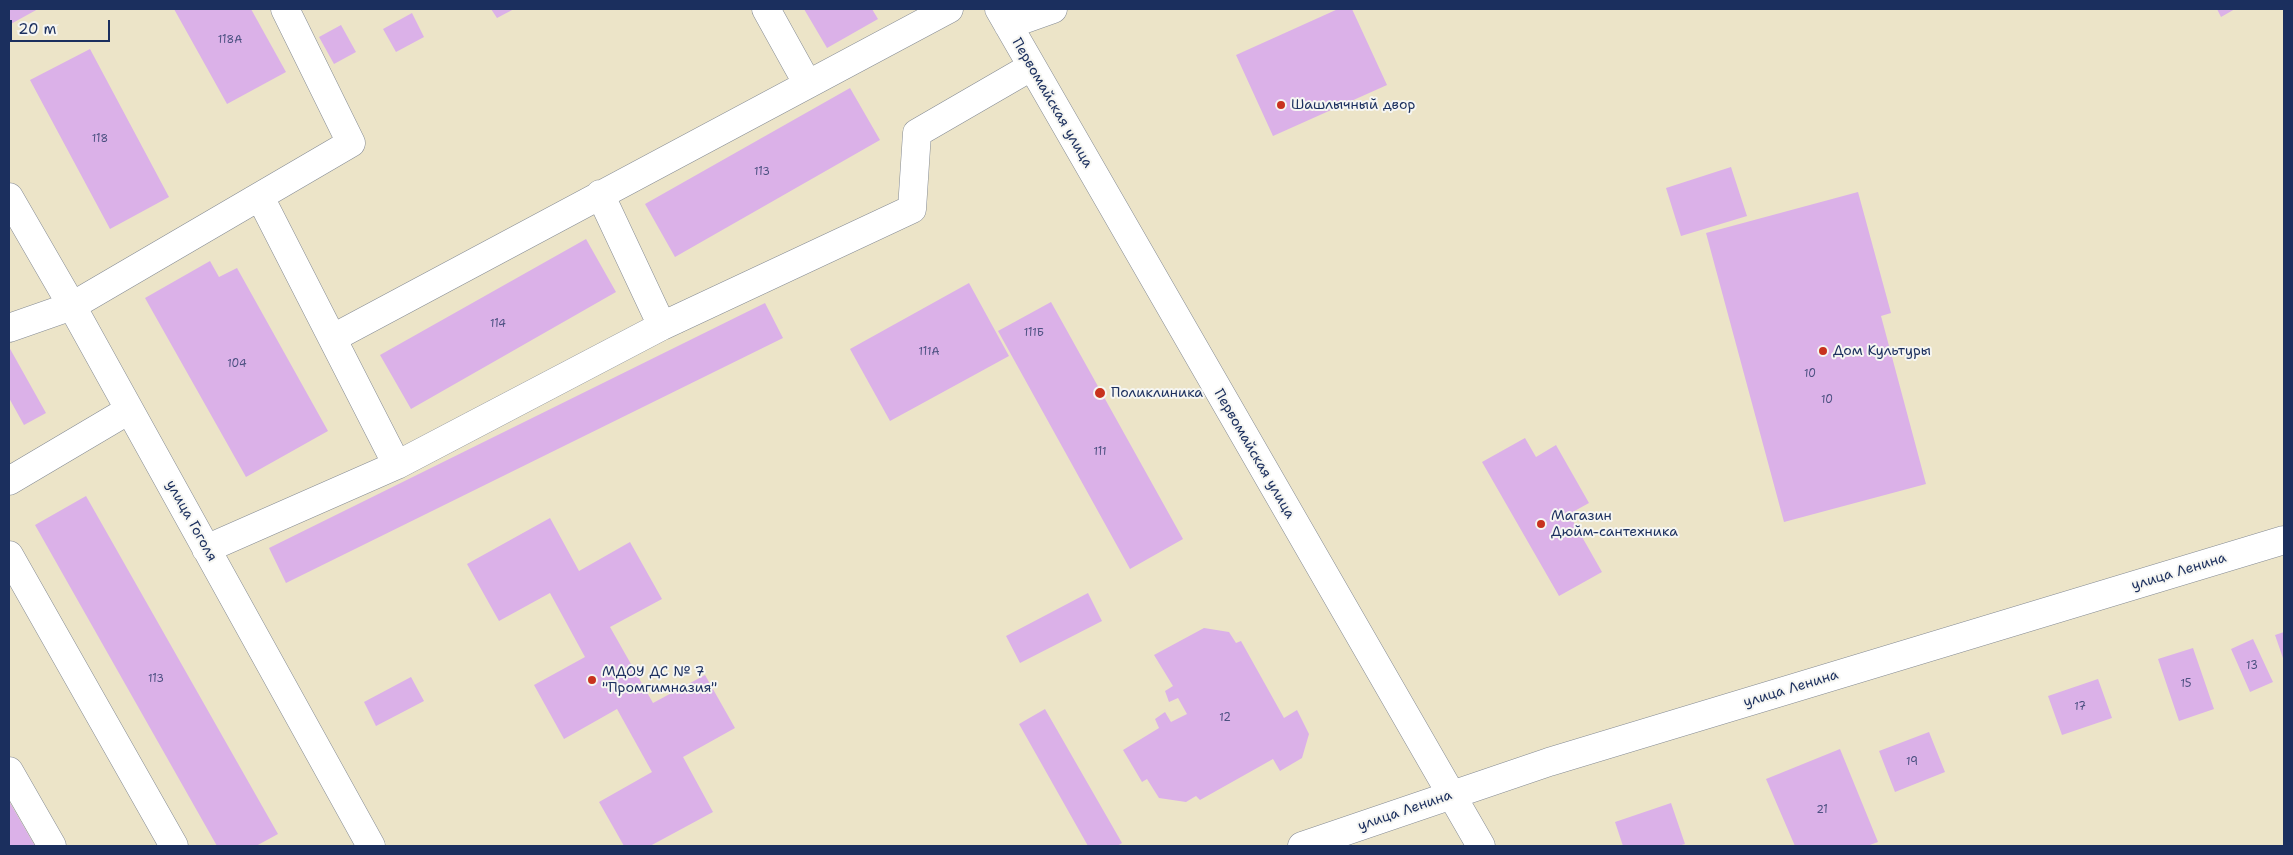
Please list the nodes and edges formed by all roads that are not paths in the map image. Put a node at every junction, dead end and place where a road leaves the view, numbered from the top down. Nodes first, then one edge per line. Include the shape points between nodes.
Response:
1 (285, 9) edge
2 (766, 9) edge
3 (949, 9) edge
4 (1053, 9) edge
5 (1003, 17) edge
6 (1032, 66) junction
7 (807, 83) junction
8 (600, 194) junction
9 (9, 197) edge
10 (260, 198) junction
11 (72, 306) junction
12 (662, 326) junction
13 (9, 328) edge
14 (333, 338) junction
15 (130, 410) junction
16 (397, 465) junction
17 (9, 480) edge
18 (2284, 540) edge
19 (206, 548) junction
20 (9, 554) edge
21 (9, 771) edge
22 (1450, 795) junction
23 (52, 846) edge
24 (174, 846) edge
25 (369, 846) edge
26 (1302, 846) edge
27 (1481, 846) edge

1 - 10 street via 351,143
2 - 7 street
3 - 7 street
4 - 5 street
5 - 6 street, Первомайская улица
6 - 12 street via 917,133 912,209
6 - 22 street, Первомайская улица
7 - 8 street
8 - 12 street
8 - 14 street
9 - 11 street, улица Гоголя
10 - 11 street
10 - 14 street
11 - 13 street
11 - 15 street, улица Гоголя
12 - 16 street
14 - 16 street
15 - 17 street
15 - 19 street, улица Гоголя
16 - 19 street
18 - 22 street, улица Ленина via 1549,762
19 - 25 street, улица Гоголя
20 - 24 street
21 - 23 street
22 - 26 street, улица Ленина
22 - 27 street, Первомайская улица

